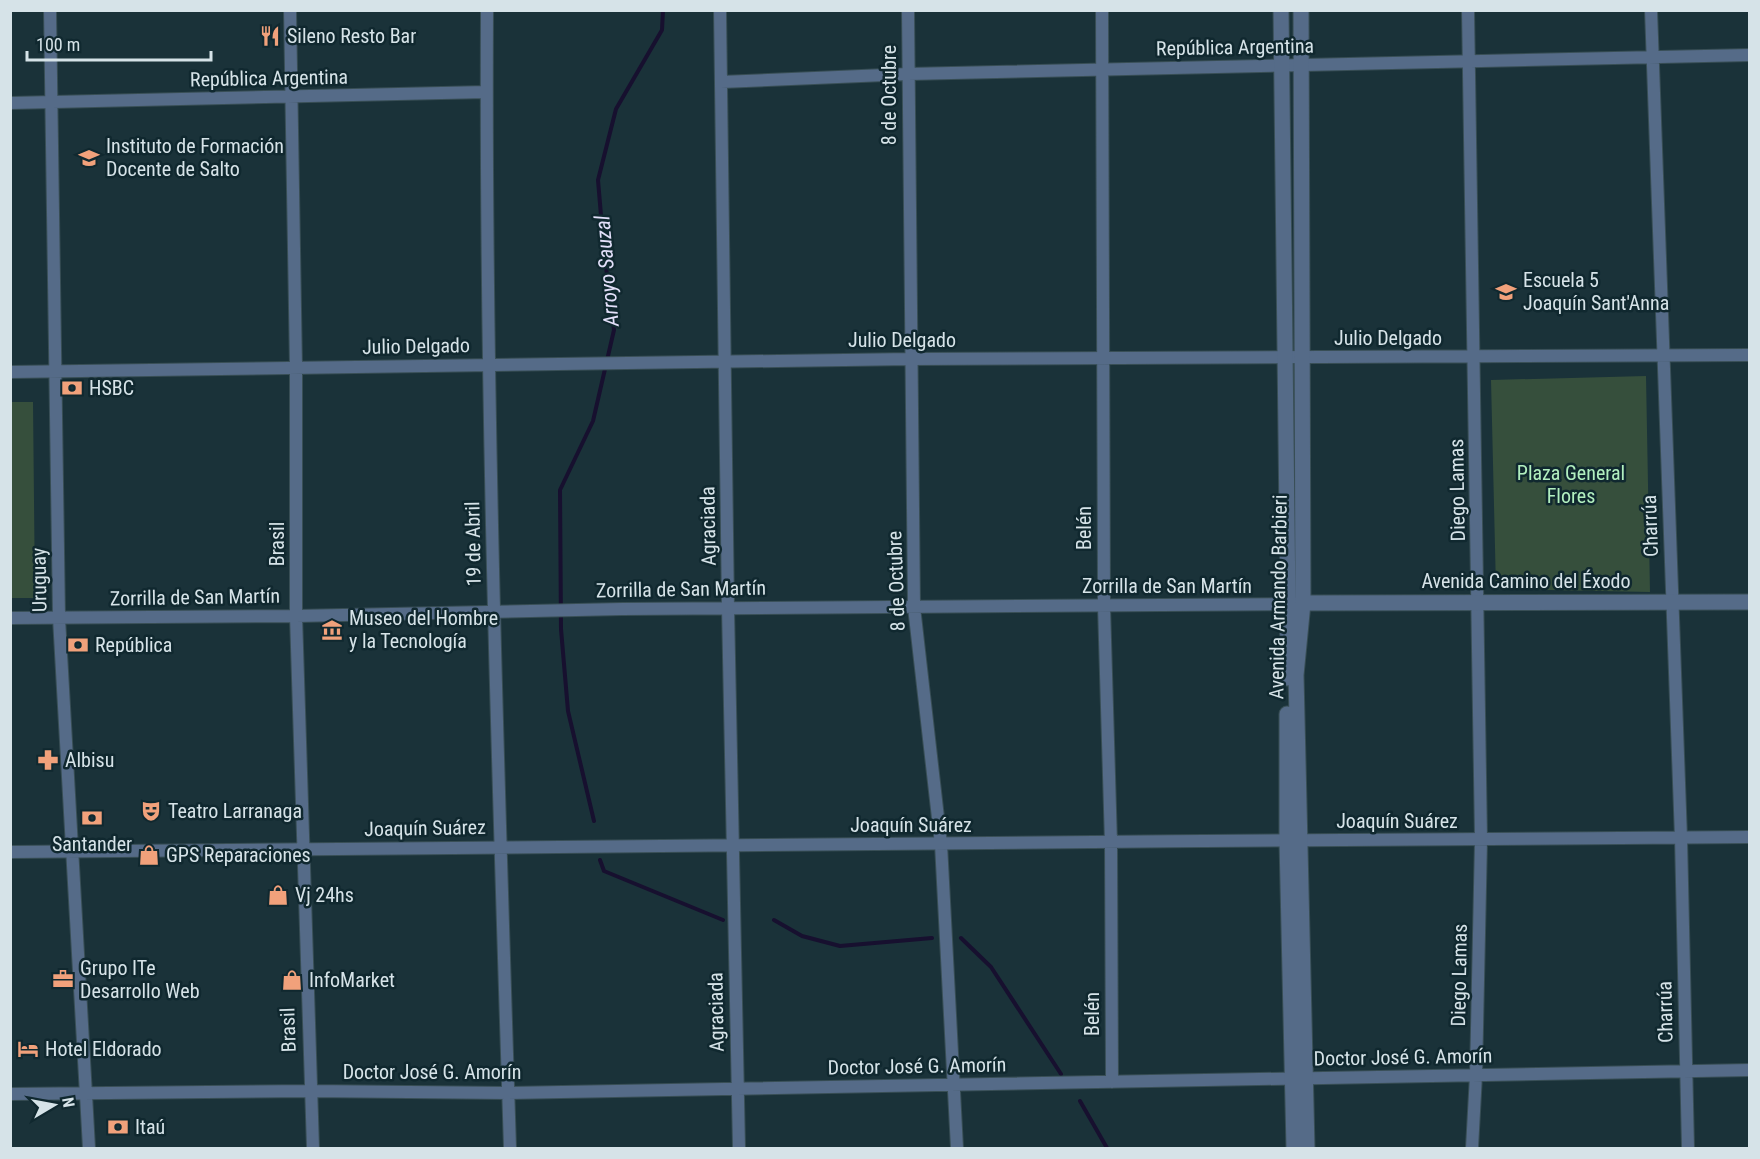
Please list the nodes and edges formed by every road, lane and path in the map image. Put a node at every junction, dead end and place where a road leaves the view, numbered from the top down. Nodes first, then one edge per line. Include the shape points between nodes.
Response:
1 (50, 10) edge
2 (290, 10) edge
3 (487, 10) edge
4 (720, 10) edge
5 (908, 10) edge
6 (1102, 10) edge
7 (1281, 10) edge
8 (1300, 10) edge
9 (1468, 10) edge
10 (1651, 10) edge
11 (1749, 55) edge
12 (1653, 57) junction
13 (1468, 61) junction
14 (1302, 65) junction
15 (1282, 66) junction
16 (1102, 69) junction
17 (908, 74) junction
18 (721, 82) junction
19 (486, 92) junction
20 (291, 98) junction
21 (52, 101) junction
22 (10, 103) edge
23 (1663, 355) junction
24 (1749, 355) edge
25 (1474, 356) junction
26 (1284, 357) junction
27 (1104, 358) junction
28 (1301, 358) junction
29 (910, 359) junction
30 (726, 361) junction
31 (489, 364) junction
32 (296, 368) junction
33 (54, 371) junction
34 (10, 372) edge
35 (1479, 602) junction
36 (1673, 602) junction
37 (1749, 602) edge
38 (1295, 604) junction
39 (1104, 606) junction
40 (914, 607) junction
41 (728, 608) junction
42 (494, 613) junction
43 (297, 616) junction
44 (10, 618) edge
45 (59, 618) junction
46 (1749, 837) edge
47 (1682, 838) junction
48 (1481, 840) junction
49 (1294, 841) junction
50 (1111, 843) junction
51 (941, 844) junction
52 (501, 845) junction
53 (733, 846) junction
54 (302, 850) junction
55 (10, 852) edge
56 (73, 852) junction
57 (1749, 1070) edge
58 (1686, 1071) junction
59 (1476, 1075) junction
60 (1300, 1078) junction
61 (1112, 1082) junction
62 (954, 1085) junction
63 (736, 1089) junction
64 (309, 1091) junction
65 (86, 1093) junction
66 (508, 1093) junction
67 (10, 1094) edge
68 (89, 1149) edge
69 (313, 1149) edge
70 (510, 1149) edge
71 (739, 1149) edge
72 (957, 1149) edge
73 (1294, 1149) edge
74 (1307, 1149) edge
75 (1472, 1149) edge
76 (1688, 1149) edge

1 - 21 street, Uruguay
2 - 20 street, Brasil
3 - 19 street, 19 de Abril
4 - 18 street, Agraciada
5 - 17 street, 8 de Octubre
6 - 16 street, Belén
7 - 15 street, Avenida Armando Barbieri
8 - 14 street, Avenida Armando Barbieri
9 - 13 street, Diego Lamas
10 - 12 street, Charrúa
11 - 12 street, República Argentina
12 - 13 street, República Argentina
12 - 23 street, Charrúa
13 - 14 street, República Argentina
13 - 25 street, Diego Lamas
14 - 15 street, República Argentina
14 - 28 street, Avenida Armando Barbieri
15 - 16 street, República Argentina
15 - 26 street, Avenida Armando Barbieri
16 - 17 street, República Argentina
16 - 27 street, Belén
17 - 18 street, República Argentina
17 - 29 street, 8 de Octubre
18 - 30 street, Agraciada
19 - 20 street, República Argentina
19 - 31 street, 19 de Abril
20 - 21 street, República Argentina
20 - 32 street, Brasil
21 - 22 street, República Argentina
21 - 33 street, Uruguay
23 - 24 street, Julio Delgado
23 - 25 street, Julio Delgado
23 - 36 street, Charrúa
25 - 28 street, Julio Delgado
25 - 35 street, Diego Lamas
26 - 27 street, Julio Delgado
26 - 28 street, Julio Delgado
26 - 38 street, Avenida Armando Barbieri
27 - 29 street, Julio Delgado
27 - 39 street, Belén
28 - 38 street, Avenida Armando Barbieri
29 - 30 street, Julio Delgado
29 - 40 street, 8 de Octubre
30 - 31 street, Julio Delgado
30 - 41 street, Agraciada
31 - 32 street, Julio Delgado
31 - 42 street, 19 de Abril
32 - 33 street, Julio Delgado
32 - 43 street, Brasil
33 - 34 street, Julio Delgado
33 - 45 street, Uruguay
35 - 36 street, Avenida Camino del Éxodo
35 - 38 street, Avenida Camino del Éxodo
35 - 48 street, Diego Lamas
36 - 37 street, Avenida Camino del Éxodo
36 - 47 street, Charrúa
38 - 39 street, Zorrilla de San Martín
38 - 49 street, Avenida Armando Barbieri
39 - 40 street, Zorrilla de San Martín
39 - 50 street, Belén
40 - 41 street, Zorrilla de San Martín
40 - 51 street, 8 de Octubre
41 - 42 street, Zorrilla de San Martín
41 - 53 street, Agraciada
42 - 43 street, Zorrilla de San Martín
42 - 52 street, 19 de Abril
43 - 45 street, Zorrilla de San Martín
43 - 54 street, Brasil
44 - 45 street, Zorrilla de San Martín
45 - 56 street, Uruguay
46 - 47 street, Joaquín Suárez
47 - 48 street, Joaquín Suárez
47 - 58 street, Charrúa
48 - 49 street, Joaquín Suárez
48 - 59 street, Diego Lamas
49 - 50 street, Joaquín Suárez
49 - 60 street, Avenida Armando Barbieri
50 - 51 street, Joaquín Suárez
50 - 61 street, Belén
51 - 53 street, Joaquín Suárez
51 - 62 street, 8 de Octubre
52 - 53 street, Joaquín Suárez
52 - 54 street, Joaquín Suárez
52 - 66 street, 19 de Abril
53 - 63 street, Agraciada
54 - 56 street, Joaquín Suárez
54 - 64 street, Brasil
55 - 56 street, Joaquín Suárez
56 - 65 street, Uruguay
57 - 58 street, Doctor José G. Amorín
58 - 59 street, Doctor José G. Amorín
58 - 76 street, Charrúa
59 - 60 street, Doctor José G. Amorín
59 - 75 street, Diego Lamas
60 - 61 street, Doctor José G. Amorín
60 - 73 street, Avenida Armando Barbieri
60 - 74 street, Avenida Armando Barbieri
61 - 62 street, Doctor José G. Amorín
62 - 63 street, Doctor José G. Amorín
62 - 72 street, 8 de Octubre
63 - 66 street, Doctor José G. Amorín
63 - 71 street, Agraciada
64 - 65 street, Doctor José G. Amorín
64 - 66 street, Doctor José G. Amorín
64 - 69 street, Brasil
65 - 67 street, Doctor José G. Amorín
65 - 68 street, Uruguay
66 - 70 street, 19 de Abril

